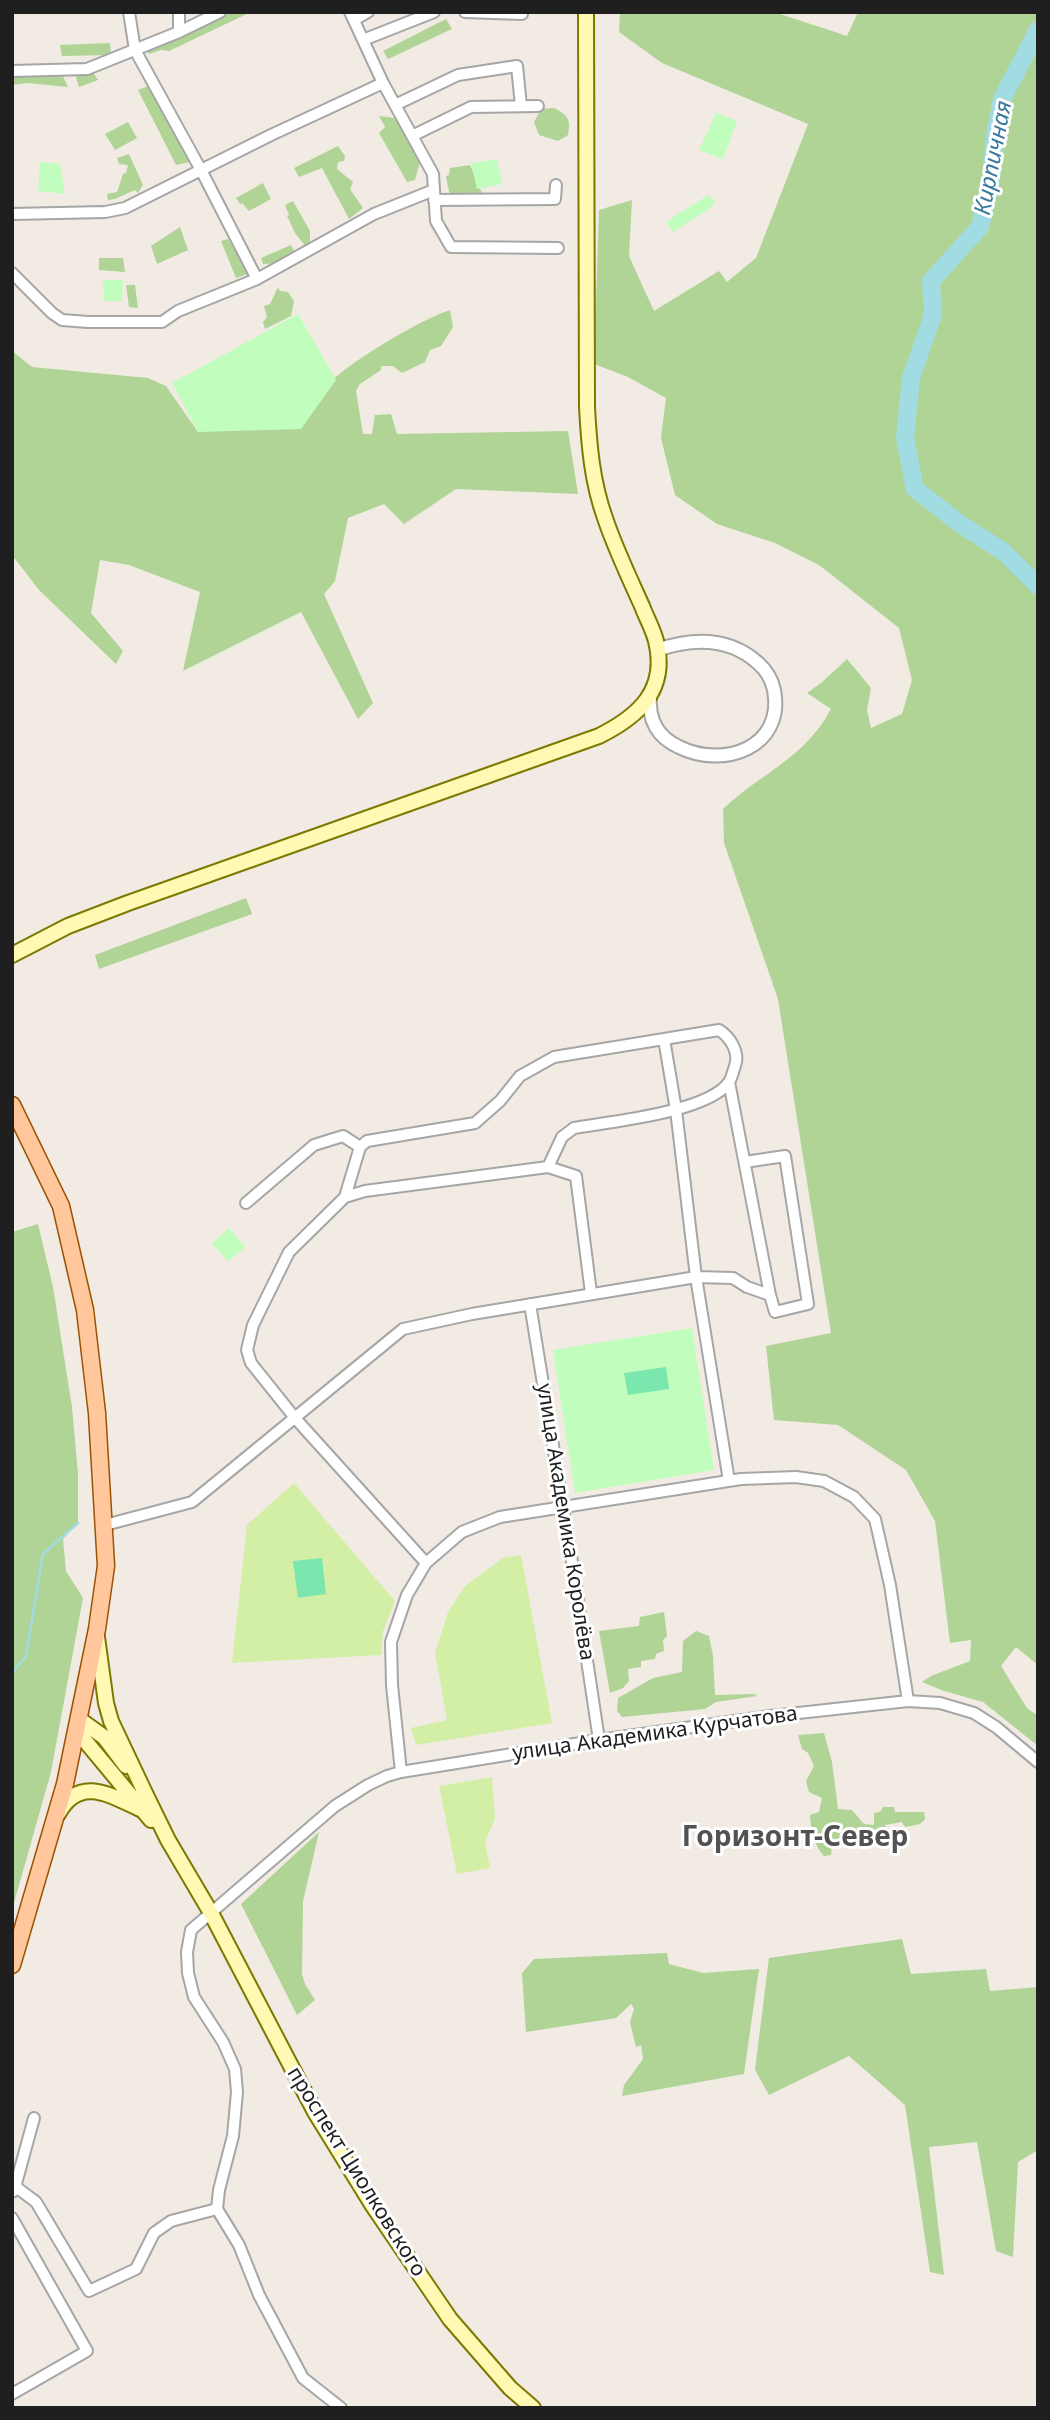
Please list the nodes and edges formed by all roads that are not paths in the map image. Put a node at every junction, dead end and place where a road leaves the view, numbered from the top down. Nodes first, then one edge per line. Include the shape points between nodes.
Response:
1 (129, 12) edge
2 (179, 12) edge
3 (220, 12) edge
4 (368, 12) edge
5 (433, 12) edge
6 (464, 12) edge
7 (586, 12) edge
8 (518, 13) edge
9 (352, 16) edge
10 (179, 32) junction
11 (363, 40) junction
12 (135, 50) junction
13 (12, 71) edge
14 (383, 83) junction
15 (395, 105) junction
16 (521, 106) junction
17 (538, 106) dead end
18 (412, 136) junction
19 (201, 170) junction
20 (556, 186) dead end
21 (434, 195) junction
22 (12, 214) edge
23 (558, 248) dead end
24 (12, 273) edge
25 (257, 279) junction
26 (657, 650) junction
27 (650, 695) junction
28 (12, 955) edge
29 (664, 1039) junction
30 (729, 1082) junction
31 (12, 1105) edge
32 (676, 1110) junction
33 (360, 1147) junction
34 (745, 1162) junction
35 (548, 1167) junction
36 (345, 1197) junction
37 (246, 1203) dead end
38 (696, 1277) junction
39 (591, 1293) junction
40 (770, 1295) junction
41 (530, 1304) junction
42 (295, 1418) junction
43 (729, 1481) junction
44 (564, 1508) junction
45 (105, 1525) junction
46 (426, 1563) junction
47 (97, 1629) junction
48 (908, 1701) junction
49 (78, 1725) junction
50 (599, 1740) junction
51 (1038, 1762) edge
52 (401, 1772) junction
53 (145, 1793) junction
54 (144, 1811) junction
55 (56, 1818) junction
56 (168, 1840) junction
57 (211, 1913) junction
58 (12, 1965) edge
59 (34, 2118) dead end
60 (14, 2190) edge
61 (217, 2209) junction
62 (12, 2218) edge
63 (12, 2394) edge
64 (341, 2408) edge
65 (533, 2408) edge

1 - 12 street
2 - 10 street
3 - 10 street
4 - 9 street
5 - 11 street
6 - 8 street
7 - 26 main road via 589,449 604,517
9 - 11 street
10 - 12 street
11 - 14 street
12 - 13 street via 87,69
12 - 19 street
14 - 15 street
14 - 19 street
15 - 16 street via 458,75 517,66
15 - 18 street
16 - 17 street
16 - 18 street via 471,107
18 - 21 street via 433,174
19 - 22 street via 125,208
19 - 25 street
20 - 21 street via 555,199
21 - 23 street via 436,221 451,247
21 - 25 street via 374,214
24 - 25 street via 62,320 88,322 162,322
26 - 27 main road via 657,674
26 - 27 street via 696,642 736,648 764,668 774,690 774,714 765,733 749,749 721,757 704,756 677,747 659,733 650,712
27 - 28 main road via 620,726 598,736 128,903 68,926
29 - 30 street via 719,1030 729,1037 737,1059
29 - 32 street
29 - 33 street via 554,1057 520,1076 475,1123 367,1141
30 - 32 street via 713,1096
30 - 34 street
31 - 45 main road via 61,1206 85,1310
32 - 35 street via 574,1128 562,1137
32 - 38 street
33 - 36 street
33 - 37 street via 343,1136 314,1145
34 - 40 street
34 - 40 street via 785,1156 808,1304 775,1312
35 - 36 street
35 - 39 street via 576,1176
36 - 42 street via 289,1252 253,1325 247,1350 251,1363
38 - 39 street
38 - 40 street via 733,1278
38 - 43 street
39 - 41 street
41 - 42 street via 403,1329
41 - 44 street, улица Академика Королёва
42 - 45 street via 192,1502
42 - 46 street
43 - 44 street
43 - 48 street via 824,1480 854,1497 875,1519
44 - 46 street via 499,1517 462,1532
44 - 50 street, улица Академика Королёва
45 - 47 main road via 106,1566
46 - 52 street via 407,1595 391,1642
47 - 49 main road
47 - 53 main road, проспект Циолковского via 111,1721
48 - 50 street, улица Академика Курчатова
48 - 51 street, улица Академика Курчатова via 950,1704 974,1713
49 - 53 main road, проспект Циолковского via 104,1737
49 - 54 main road, проспект Циолковского
49 - 55 main road
50 - 52 street, улица Академика Курчатова
52 - 57 street, улица Академика Курчатова via 368,1785 335,1806
53 - 56 main road, проспект Циолковского
54 - 55 main road via 105,1793 84,1791 63,1803
54 - 56 main road, проспект Циолковского
55 - 58 main road
56 - 57 main road, проспект Циолковского
57 - 61 street via 191,1930 187,1952 194,1997 235,2069 233,2136
57 - 65 main road, проспект Циолковского via 315,2112 380,2217 450,2319
59 - 60 street
60 - 61 street via 36,2202 89,2291 136,2269 154,2233 171,2221
61 - 64 street via 303,2378
62 - 63 street via 87,2351

